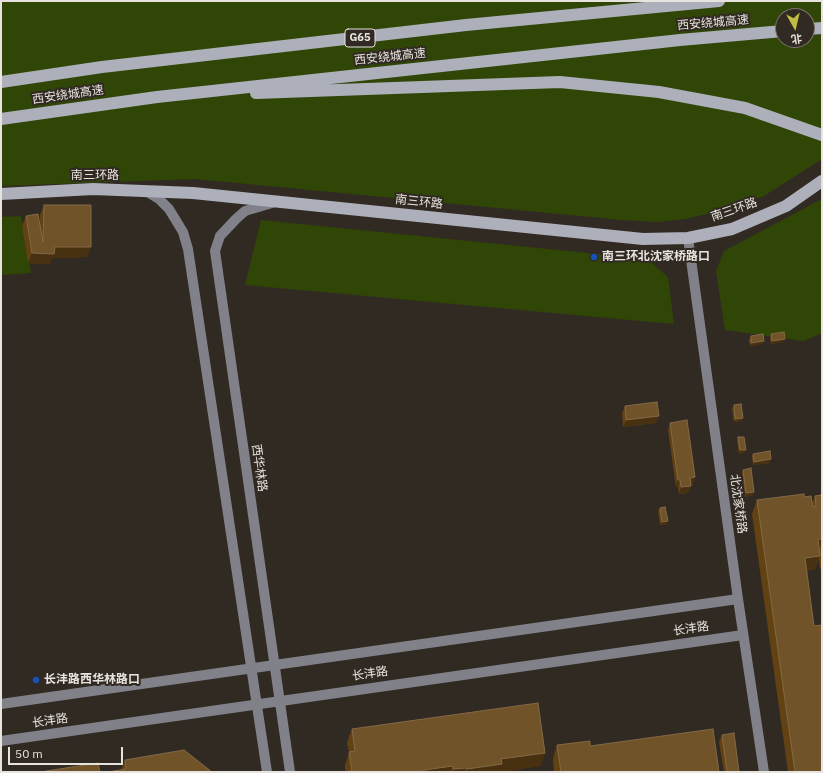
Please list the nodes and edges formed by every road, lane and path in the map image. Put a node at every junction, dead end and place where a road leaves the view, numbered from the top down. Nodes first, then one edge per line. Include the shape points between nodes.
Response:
1 (719, 1) edge
2 (775, 32) edge
3 (1, 82) edge
4 (157, 96) junction
5 (1, 119) edge
6 (822, 135) edge
7 (822, 182) edge
8 (146, 191) junction
9 (1, 194) edge
10 (277, 202) junction
11 (688, 238) junction
12 (738, 599) junction
13 (743, 635) junction
14 (274, 664) junction
15 (250, 668) junction
16 (280, 700) junction
17 (1, 704) edge
18 (258, 704) junction
19 (1, 741) edge
20 (267, 772) edge
21 (290, 772) edge
22 (764, 772) edge

1 - 3 highway, 西安绕城高速 / G65 via 458,26 102,67
2 - 4 highway, 西安绕城高速
4 - 5 highway, 西安绕城高速
4 - 6 highway via 560,82 659,92 744,108
7 - 11 highway, 南三环路 via 786,206 732,229
8 - 9 highway, 南三环路 via 93,189
8 - 10 highway, 南三环路
8 - 15 street via 169,209 183,232 188,249
10 - 11 highway, 南三环路 via 643,239
10 - 14 street, 西华林路 via 245,211 220,236 215,251
11 - 12 street, 北沈家桥路
12 - 13 street, 北沈家桥路
12 - 14 street, 长沣路
13 - 16 street, 长沣路
13 - 22 street, 北沈家桥路
14 - 15 street, 长沣路
14 - 16 street, 西华林路
15 - 17 street, 长沣路
15 - 18 street
16 - 18 street, 长沣路
16 - 21 street, 西华林路
18 - 19 street, 长沣路
18 - 20 street

